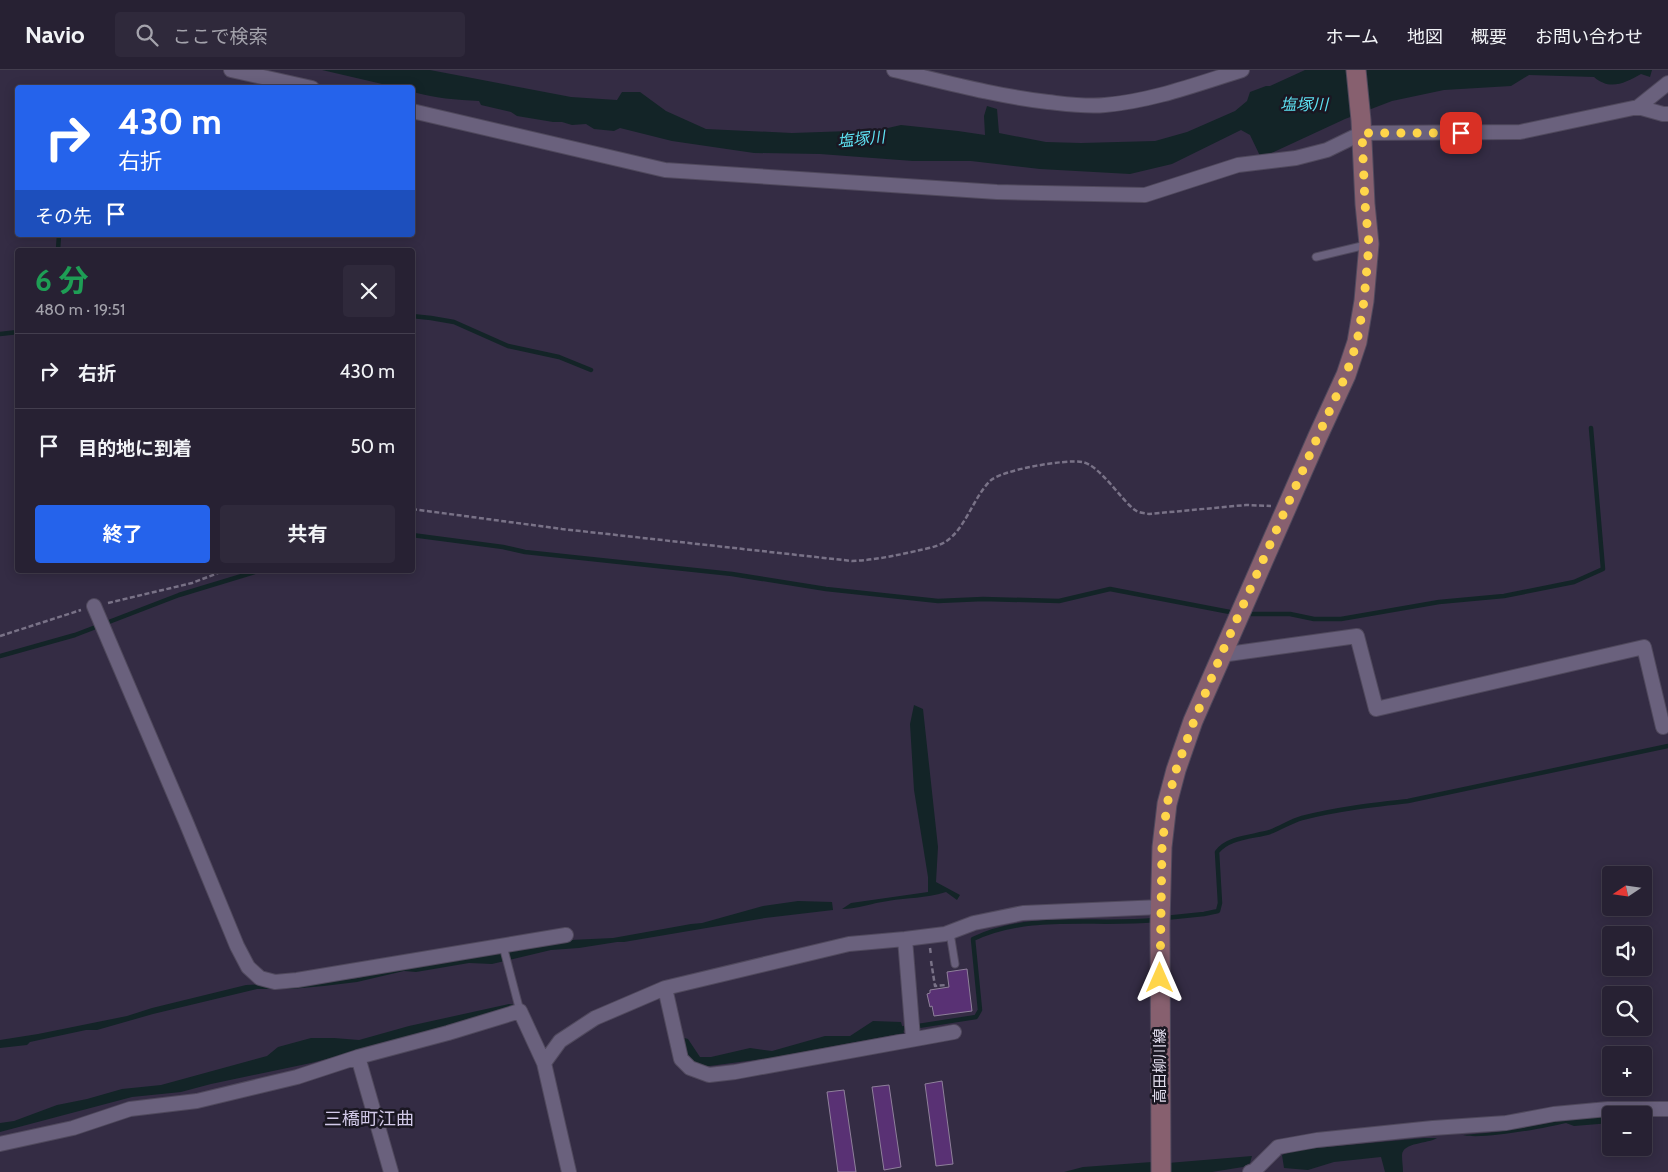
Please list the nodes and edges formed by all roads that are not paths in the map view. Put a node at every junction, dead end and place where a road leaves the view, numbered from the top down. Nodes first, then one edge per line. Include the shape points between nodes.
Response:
1 (231, 70) edge
2 (894, 70) edge
3 (1242, 70) edge
4 (1356, 70) edge
5 (923, 74) edge
6 (1668, 82) edge
7 (298, 85) edge
8 (1638, 107) junction
9 (415, 112) edge
10 (1668, 114) edge
11 (1362, 126) junction
12 (1369, 244) junction
13 (1316, 257) dead end
14 (94, 606) road end
15 (1221, 655) junction
16 (1663, 727) dead end
17 (1160, 917) junction
18 (950, 933) junction
19 (566, 935) dead end
20 (905, 939) junction
21 (502, 946) junction
22 (954, 964) dead end
23 (665, 988) junction
24 (520, 1011) junction
25 (954, 1032) dead end
26 (913, 1036) junction
27 (358, 1057) junction
28 (544, 1063) junction
29 (1668, 1109) edge
30 (0, 1144) edge
31 (1161, 1168) edge
32 (391, 1172) edge
33 (569, 1172) edge
34 (1250, 1172) edge

1 - 7 street
2 - 5 street
3 - 5 street via 1170,92 1104,105 1028,100
4 - 11 main road, 高田柳川線
6 - 8 street
8 - 10 street
8 - 11 street via 1520,132
9 - 11 street via 665,170 997,192 1146,195 1238,165 1296,158 1327,150
11 - 12 main road, 高田柳川線
12 - 13 lane
12 - 15 main road, 高田柳川線 via 1357,342 1346,375
14 - 21 street via 237,946 248,967 260,978 275,982 297,980
15 - 16 street via 1357,636 1376,709 1644,647
15 - 17 main road, 高田柳川線 via 1179,762 1167,804
17 - 18 street via 1023,913 974,923
17 - 31 main road, 高田柳川線
18 - 20 street
18 - 22 lane
19 - 21 street
20 - 23 street via 849,944
20 - 26 street
21 - 24 lane
23 - 26 street via 681,1059 690,1068 709,1075
23 - 28 street via 595,1018 560,1041
24 - 27 street
24 - 28 street
25 - 26 street
27 - 30 street via 297,1077 197,1101 130,1109 73,1128
27 - 32 street
28 - 33 street
29 - 34 street via 1608,1109 1506,1123 1317,1140 1278,1147

